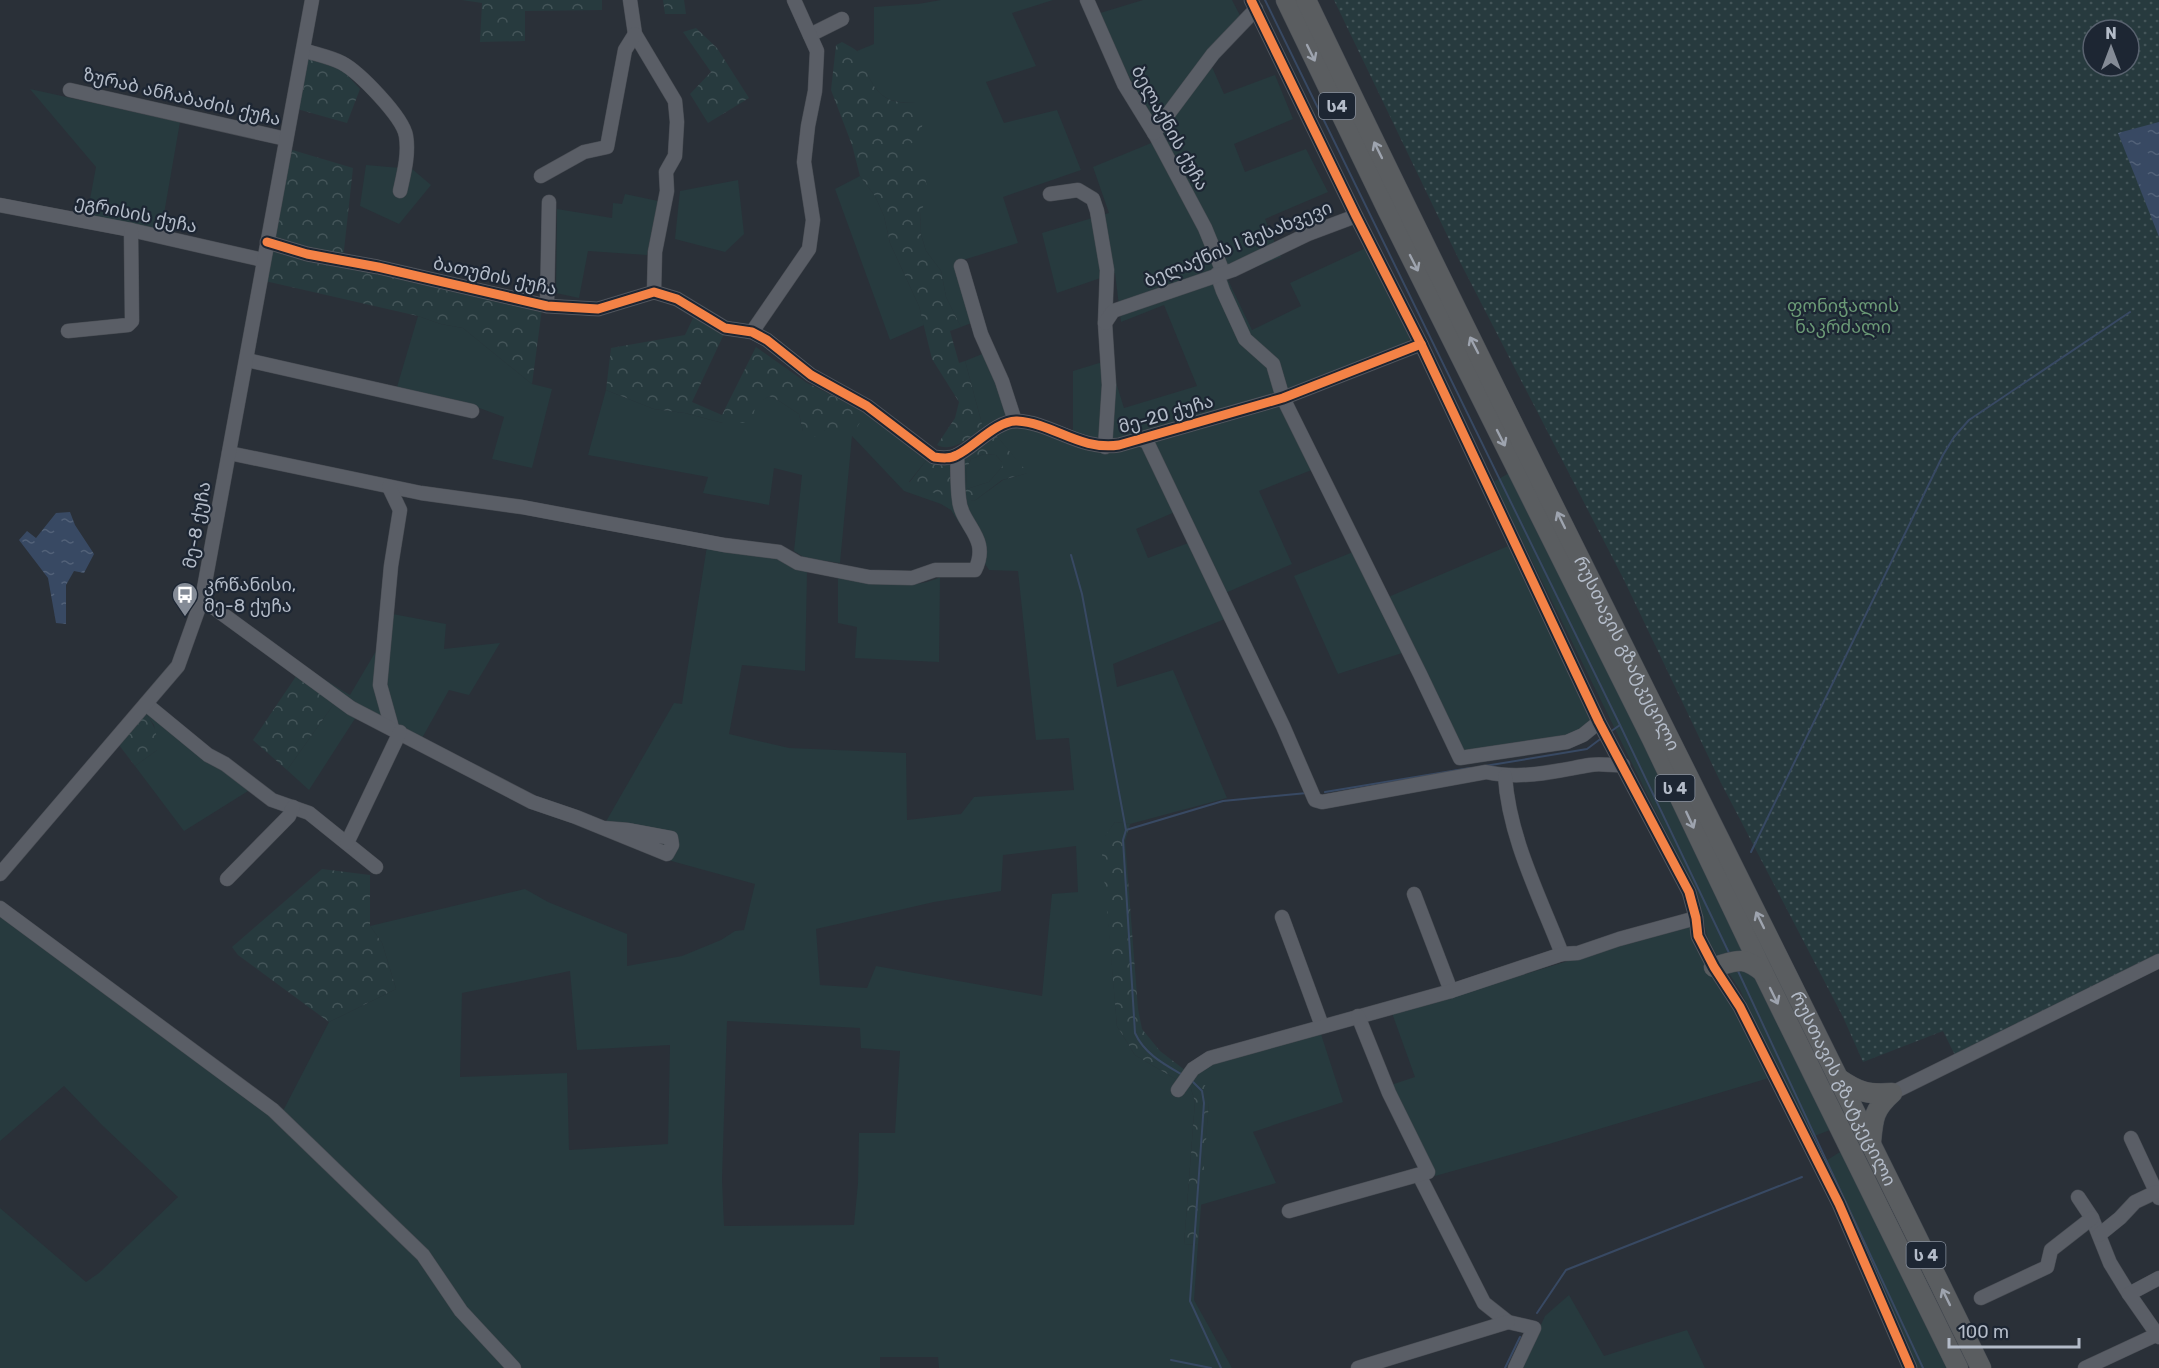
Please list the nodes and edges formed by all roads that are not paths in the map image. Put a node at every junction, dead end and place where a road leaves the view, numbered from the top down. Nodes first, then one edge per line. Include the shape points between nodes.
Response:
1 (312, 0) edge
2 (630, 0) edge
3 (794, 0) edge
4 (1087, 0) edge
5 (1286, 0) edge
6 (1306, 0) edge
7 (1253, 5) edge
8 (842, 19) dead end
9 (635, 34) junction
10 (810, 34) junction
11 (303, 50) junction
12 (70, 90) dead end
13 (1154, 133) junction
14 (286, 139) junction
15 (541, 176) dead end
16 (400, 191) dead end
17 (1050, 194) dead end
18 (549, 202) dead end
19 (0, 205) edge
20 (1396, 207) junction
21 (1356, 216) junction
22 (131, 230) junction
23 (267, 242) junction
24 (263, 260) junction
25 (961, 266) dead end
26 (1220, 273) junction
27 (654, 292) junction
28 (548, 306) junction
29 (1105, 323) junction
30 (68, 331) dead end
31 (752, 332) junction
32 (1421, 344) junction
33 (247, 360) junction
34 (1283, 398) junction
35 (472, 411) dead end
36 (1015, 421) junction
37 (1140, 438) junction
38 (1105, 447) junction
39 (229, 453) junction
40 (957, 455) junction
41 (389, 487) junction
42 (421, 493) junction
43 (400, 510) junction
44 (202, 599) junction
45 (146, 704) junction
46 (1601, 725) junction
47 (396, 730) junction
48 (1623, 765) junction
49 (1504, 776) junction
50 (293, 807) junction
51 (604, 828) junction
52 (347, 843) junction
53 (376, 867) dead end
54 (0, 874) edge
55 (227, 879) dead end
56 (1414, 894) dead end
57 (0, 908) edge
58 (1282, 917) dead end
59 (1696, 918) junction
60 (1743, 932) junction
61 (1562, 954) junction
62 (2159, 961) edge
63 (1725, 964) junction
64 (1763, 972) junction
65 (1451, 991) junction
66 (1358, 1016) junction
67 (1322, 1026) junction
68 (1838, 1078) junction
69 (1178, 1090) dead end
70 (1892, 1093) junction
71 (2131, 1138) dead end
72 (1871, 1142) junction
73 (1419, 1175) junction
74 (2157, 1195) edge
75 (2078, 1197) dead end
76 (1289, 1211) dead end
77 (2092, 1218) junction
78 (2098, 1235) junction
79 (2159, 1278) edge
80 (2129, 1294) junction
81 (1981, 1298) dead end
82 (1508, 1322) junction
83 (2158, 1336) edge
84 (514, 1368) edge
85 (1358, 1368) edge
86 (1515, 1368) edge
87 (1910, 1368) edge
88 (1958, 1368) edge
89 (1981, 1368) edge
90 (2085, 1368) edge

1 - 11 street, მე-8 ქუჩა
2 - 9 street
3 - 10 street
4 - 13 street, ბელაქნის ქუჩა via 1124,84
5 -> 20 highway, რუსთავის გზატკეცილი / ს4
20 -> 6 highway, რუსთავის გზატკეცილი / ს4
7 - 13 street
7 - 21 street
8 - 10 street
9 - 15 street via 625,50 607,147 584,152
9 - 27 street via 675,101 676,111 675,156 666,172
10 - 31 street via 817,51 817,68 804,162 813,220 809,249
11 - 14 street, მე-8 ქუჩა
11 - 16 street via 343,64 366,83 404,127 407,159
12 - 14 street, ზურაბ ანჩაბაძის ქუჩა
13 - 26 street, ბელაქნის ქუჩა via 1205,228
14 - 23 street, მე-8 ქუჩა
17 - 29 street via 1078,190 1093,199 1107,270
18 - 28 street
19 - 22 street, ეგრისის ქუჩა
20 -> 60 highway, რუსთავის გზატკეცილი / ს 4
68 -> 20 highway, რუსთავის გზატკეცილი / ს 4
21 - 26 street, ბელაქნის I შესახვევი
21 - 32 street
22 - 24 street, ეგრისის ქუჩა
22 - 30 street via 132,321 128,325
23 - 24 street, მე-8 ქუჩა
23 - 28 street, ბათუმის ქუჩა
24 - 33 street, მე-8 ქუჩა
25 - 36 street via 981,334
26 - 29 street, ბელაქნის I შესახვევი via 1113,311
26 - 34 street, ბელაქნის ქუჩა via 1245,339 1273,364
27 - 28 street, ბათუმის ქუჩა via 598,309
27 - 31 street via 677,299 725,328
29 - 38 street via 1109,366
31 - 40 street via 811,375 867,406 934,457
32 - 34 street, მე-20 ქუჩა
32 - 46 street
33 - 35 street
33 - 39 street, მე-8 ქუჩა
34 - 37 street, მე-20 ქუჩა
34 - 46 street, ბელაქნის ქუჩა via 1460,758 1567,742
36 - 38 street, მე-20 ქუჩა
36 - 40 street
37 - 38 street, მე-20 ქუჩა
37 - 49 street via 1147,442 1315,800 1322,802 1486,772
39 - 41 street
39 - 44 street, მე-8 ქუჩა
40 - 42 street via 959,501 980,545 979,561 975,570 935,570 912,578 869,577 798,563 779,552
41 - 42 street
41 - 43 street
42 - 43 street
43 - 47 street via 380,685
44 - 45 street, მე-8 ქუჩა via 178,666
44 - 47 street via 351,708
45 - 50 street via 207,755 272,800
45 - 54 street, მე-8 ქუჩა
46 - 48 street
47 - 51 street via 532,802
47 - 52 street
48 - 49 street via 1594,764 1534,776
48 - 59 street via 1689,892
49 - 61 street via 1506,803
50 - 52 street via 309,813
50 - 55 street via 289,816
51 - 51 street via 667,854 672,845 671,838
52 - 53 street
56 - 65 street
57 - 84 street via 273,1110 423,1255 461,1311
58 - 67 street
59 - 61 street via 1578,953
59 - 63 street via 1698,936
60 - 63 highway via 1744,941
60 - 64 highway, რუსთავის გზატკეცილი / ს 4
61 - 65 street
62 - 70 street
63 - 64 highway via 1755,966
63 - 87 street via 1740,1007 1839,1204
64 -> 88 highway, რუსთავის გზატკეცილი / ს 4
65 - 66 street
66 - 67 street
66 - 73 street via 1389,1093 1428,1172
67 - 69 street via 1210,1058 1193,1069
68 - 70 highway via 1862,1092
68 - 72 highway, რუსთავის გზატკეცილი / ს 4
70 - 72 highway via 1874,1117
71 - 74 street
89 -> 72 highway, რუსთავის გზატკეცილი / ს 4
73 - 76 street
73 - 82 street via 1484,1303
74 - 78 street via 2135,1202
75 - 77 street
77 - 78 street
77 - 81 street via 2051,1250 2047,1267
78 - 80 street
79 - 80 street
80 - 83 street
82 - 85 street
82 - 86 street via 1534,1328
83 - 90 street

